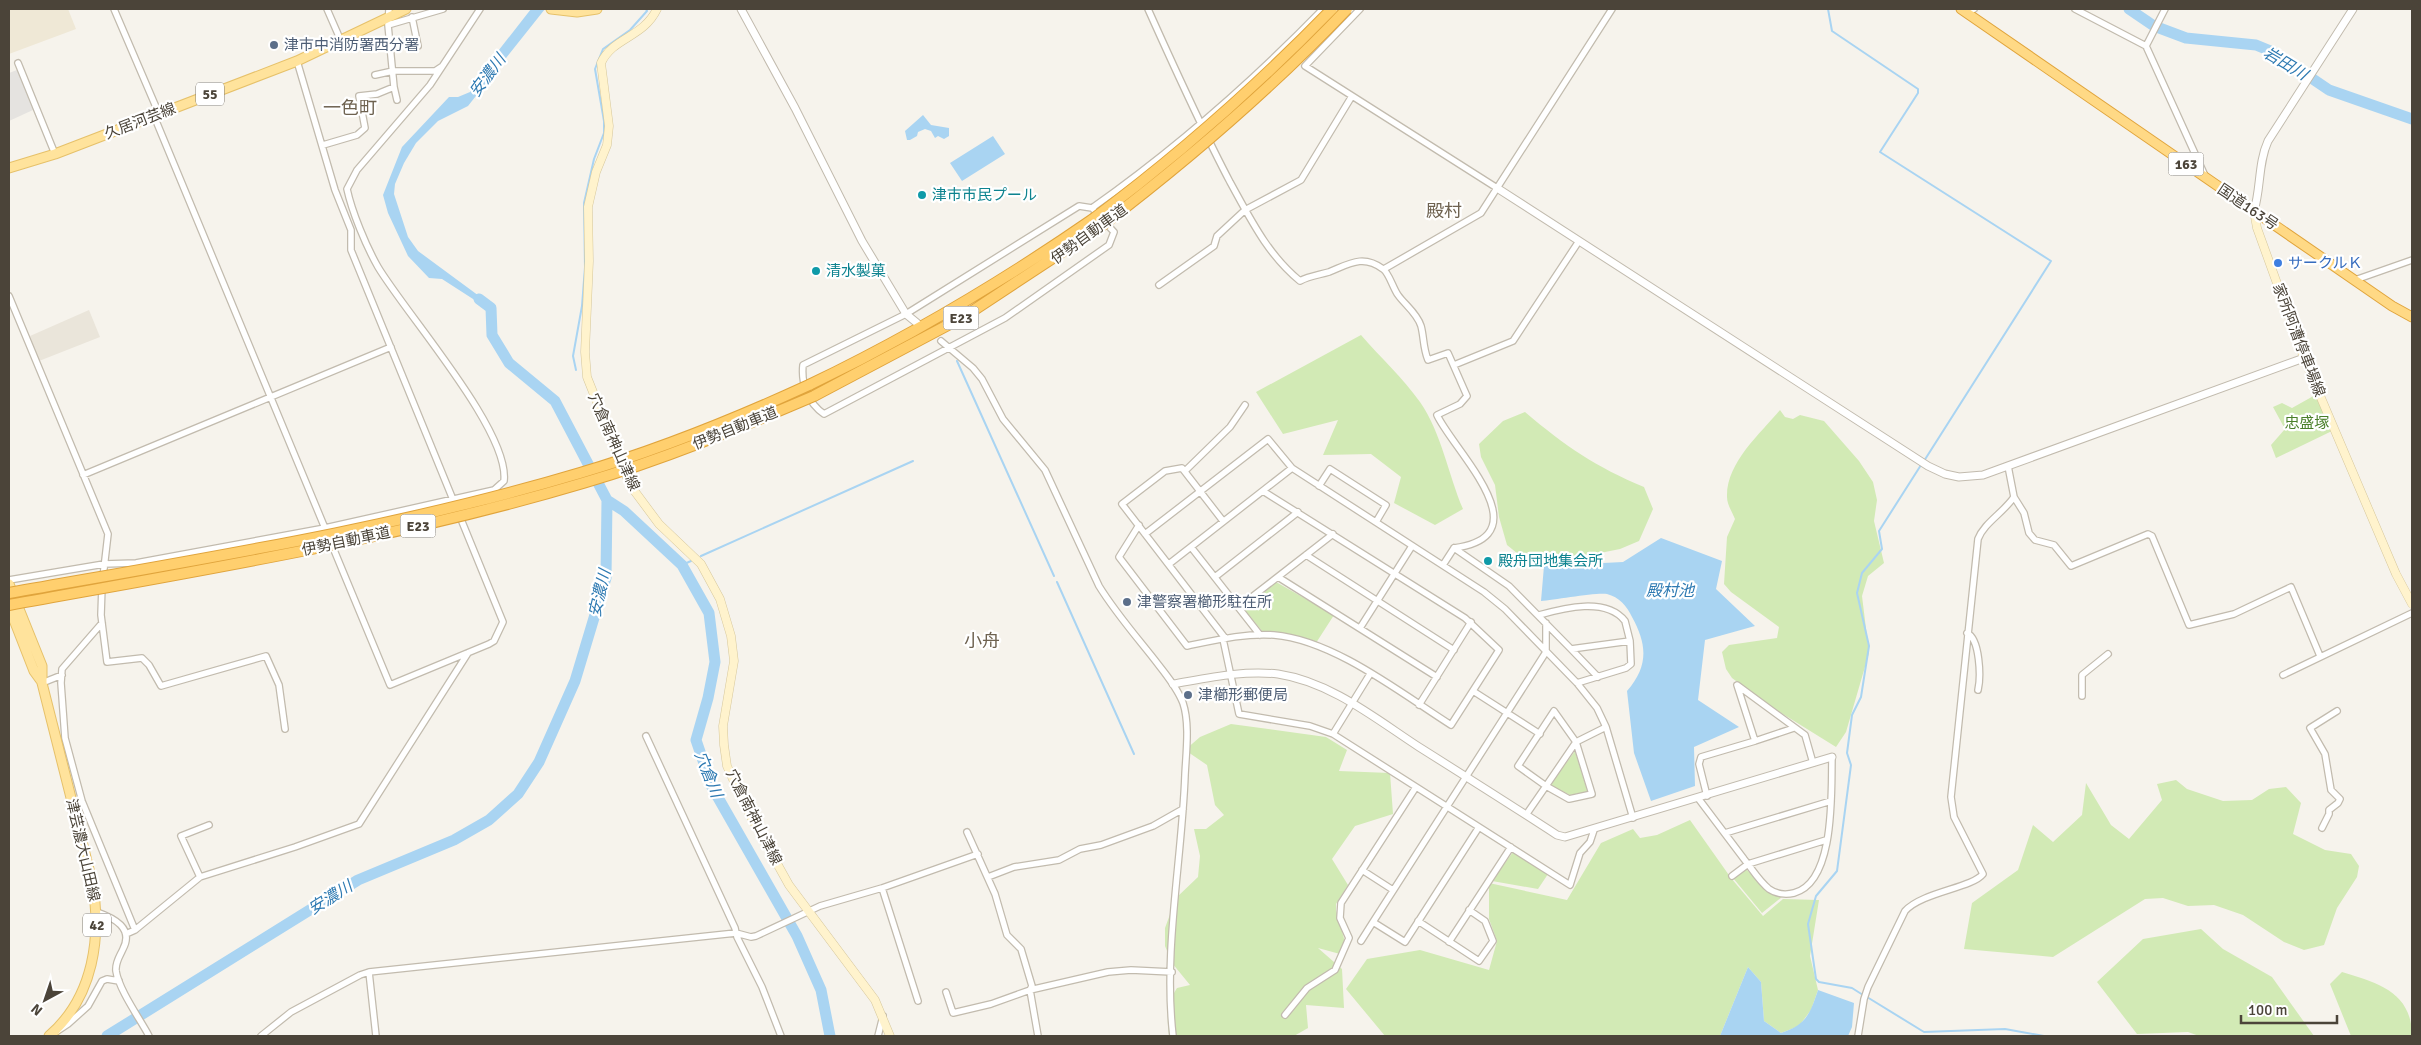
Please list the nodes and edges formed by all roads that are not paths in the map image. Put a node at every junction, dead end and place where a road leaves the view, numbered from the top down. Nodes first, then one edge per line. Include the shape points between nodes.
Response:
1 (114, 9) edge
2 (327, 9) edge
3 (406, 9) edge
4 (443, 9) edge
5 (480, 9) edge
6 (551, 9) edge
7 (597, 9) edge
8 (657, 9) edge
9 (740, 9) edge
10 (1148, 9) edge
11 (1323, 9) edge
12 (1332, 9) edge
13 (1347, 9) edge
14 (1360, 9) edge
15 (1612, 9) edge
16 (2075, 9) edge
17 (2353, 9) edge
18 (1967, 10) edge
19 (2164, 10) edge
20 (388, 17) edge
21 (412, 17) junction
22 (341, 41) junction
23 (418, 46) dead end
24 (2146, 46) junction
25 (297, 61) junction
26 (18, 63) dead end
27 (444, 64) junction
28 (392, 71) junction
29 (375, 74) dead end
30 (394, 87) junction
31 (1352, 96) junction
32 (396, 100) dead end
33 (156, 115) junction
34 (1199, 123) junction
35 (323, 145) junction
36 (55, 154) junction
37 (9, 168) edge
38 (2206, 178) junction
39 (335, 186) junction
40 (1496, 188) junction
41 (351, 201) junction
42 (1246, 210) junction
43 (2254, 211) junction
44 (1095, 218) junction
45 (1579, 242) junction
46 (2412, 260) edge
47 (1384, 269) junction
48 (2356, 280) junction
49 (1159, 285) dead end
50 (9, 296) edge
51 (906, 314) junction
52 (2412, 317) edge
53 (917, 323) dead end
54 (941, 342) dead end
55 (391, 347) junction
56 (948, 348) junction
57 (2304, 358) junction
58 (1454, 365) junction
59 (271, 397) junction
60 (1245, 405) dead end
61 (2008, 466) junction
62 (1292, 468) junction
63 (1185, 472) junction
64 (83, 475) junction
65 (1319, 486) junction
66 (1263, 490) junction
67 (1200, 491) junction
68 (2014, 496) junction
69 (454, 500) junction
70 (1298, 512) junction
71 (1224, 521) junction
72 (1376, 522) junction
73 (1139, 525) junction
74 (325, 528) junction
75 (1146, 534) junction
76 (1332, 534) junction
77 (1412, 546) junction
78 (1191, 547) junction
79 (1454, 548) junction
80 (1306, 555) junction
81 (104, 564) junction
82 (1169, 564) junction
83 (1443, 565) junction
84 (126, 572) junction
85 (1394, 574) junction
86 (1215, 577) junction
87 (1278, 577) junction
88 (9, 580) edge
89 (9, 584) edge
90 (9, 588) edge
91 (9, 593) edge
92 (1377, 601) junction
93 (2412, 604) edge
94 (9, 606) edge
95 (1239, 607) junction
96 (2412, 613) edge
97 (1539, 615) junction
98 (1471, 622) junction
99 (102, 623) junction
100 (1546, 623) junction
101 (1360, 628) junction
102 (1967, 633) junction
103 (1260, 635) junction
104 (1224, 638) junction
105 (1630, 641) junction
106 (1571, 649) junction
107 (1454, 650) junction
108 (468, 652) junction
109 (1546, 652) junction
110 (2108, 654) dead end
111 (2320, 656) junction
112 (1230, 674) junction
113 (1370, 674) junction
114 (62, 675) junction
115 (1598, 676) junction
116 (2283, 676) dead end
117 (1436, 677) junction
118 (42, 683) junction
119 (1577, 683) junction
120 (1173, 684) junction
121 (1978, 690) dead end
122 (1473, 691) junction
123 (2082, 696) dead end
124 (1352, 703) junction
125 (1419, 705) junction
126 (2337, 711) dead end
127 (1508, 713) junction
128 (1606, 727) junction
129 (1794, 728) junction
130 (284, 729) dead end
131 (1332, 734) junction
132 (1540, 734) junction
133 (646, 736) dead end
134 (1755, 741) junction
135 (1576, 742) junction
136 (1832, 757) joint
137 (1813, 763) junction
138 (1466, 777) junction
139 (1546, 786) junction
140 (1416, 787) junction
141 (1707, 796) junction
142 (1698, 798) junction
143 (82, 801) junction
144 (1831, 801) junction
145 (72, 803) junction
146 (1447, 806) junction
147 (1183, 808) junction
148 (1526, 815) junction
149 (1634, 818) junction
150 (209, 825) dead end
151 (1479, 827) junction
152 (2322, 828) dead end
153 (1594, 830) junction
154 (968, 832) dead end
155 (1725, 833) junction
156 (1826, 840) junction
157 (1511, 847) junction
158 (978, 854) junction
159 (1748, 864) junction
160 (1362, 870) junction
161 (1732, 876) dead end
162 (200, 877) junction
163 (988, 877) junction
164 (882, 888) junction
165 (1393, 890) junction
166 (1470, 910) junction
167 (810, 911) junction
168 (97, 912) junction
169 (1418, 921) junction
170 (1373, 922) junction
171 (135, 930) junction
172 (736, 933) junction
173 (126, 936) junction
174 (1360, 941) dead end
175 (1449, 942) junction
176 (369, 972) junction
177 (1172, 972) junction
178 (119, 981) junction
179 (1030, 990) junction
180 (946, 992) dead end
181 (918, 1001) dead end
182 (1285, 1015) dead end
183 (883, 1016) junction
184 (50, 1035) edge
185 (149, 1036) edge
186 (261, 1036) edge
187 (376, 1036) edge
188 (781, 1036) edge
189 (878, 1036) edge
190 (890, 1036) edge
191 (1038, 1036) edge
192 (1173, 1036) edge
193 (1858, 1036) edge

1 - 33 street
2 - 22 street
3 - 20 main road, 久居河芸線 / 55
4 - 21 street
5 - 27 street
6 - 7 main road via 577,12
8 - 167 main road, 穴倉南神山津線 via 648,25 613,47 601,64 609,126 607,145 596,172 588,207 587,377 630,484 659,524 700,564 720,599 734,655 723,726 727,766 780,870
9 - 51 street via 795,108 862,241
10 - 34 street
11 - 34 street
12 - 44 highway, 伊勢自動車道 / E23, bridge via 1223,114
13 - 44 highway, 伊勢自動車道 / E23, bridge via 1230,123 1171,173
14 - 31 street via 1305,66
15 - 40 street
16 - 24 street
17 - 43 street via 2263,151
18 - 38 highway, 国道163号 / 163
19 - 24 street
20 - 21 street
20 - 22 main road, 久居河芸線 / 55
20 - 28 street
21 - 23 street
22 - 25 main road, 久居河芸線 / 55
24 - 38 street
25 - 33 main road, 久居河芸線 / 55
25 - 35 street
26 - 36 street
27 - 28 street via 435,71
27 - 41 street via 417,102 357,170 347,189
28 - 29 street
28 - 30 street
30 - 32 street
30 - 35 street via 377,94 359,96 365,128 357,134
31 - 40 street
31 - 42 street via 1301,180
33 - 36 main road, 久居河芸線 / 55
33 - 59 street
34 - 42 street
34 - 44 street via 1133,179
35 - 39 street
36 - 37 main road, 久居河芸線 / 55
38 - 43 highway, 国道163号 / 163
39 - 41 street
39 - 55 street via 350,230 350,250
40 - 45 street
40 - 47 street via 1481,213
41 - 69 street via 378,267 465,392 505,471 504,481 498,488
42 - 47 street via 1276,259 1300,281 1351,261 1367,261
42 - 49 street via 1217,236 1214,246
43 - 48 highway, 国道163号 / 163
43 - 57 main road, 家所阿漕停車場線 via 2257,228
44 - 51 street via 1079,206
44 - 56 street via 1114,232 1109,246 1005,318
44 - 84 highway, 伊勢自動車道 / E23, bridge via 904,338 809,385 669,443 518,491 317,536
44 - 94 highway, 伊勢自動車道 / E23, bridge via 965,316 814,396 673,452 585,483 434,523
45 - 58 street via 1512,341
45 - 61 street via 1935,470 1967,476 1983,475
46 - 48 street
47 - 58 street via 1399,297 1421,326 1423,349 1428,360 1448,353
48 - 52 highway, 国道163号 / 163
50 - 64 street
51 - 53 street
51 - 56 street via 803,365 802,379 814,407 824,414
54 - 56 street
55 - 59 street
55 - 69 street
56 - 120 street via 982,379 1003,419 1045,470 1108,602
57 - 61 street
57 - 93 main road, 家所阿漕停車場線 via 2396,574
58 - 79 street via 1467,394 1466,399 1437,415 1483,483 1492,502 1493,514 1492,525 1484,537 1474,544
59 - 64 street
59 - 74 street
60 - 63 street via 1230,428
61 - 68 street
62 - 65 street
62 - 66 street
62 - 67 street via 1268,439
63 - 67 street
63 - 73 street via 1182,468 1165,471 1122,504
64 - 81 street via 108,534
65 - 72 street
65 - 72 street via 1330,469 1386,505
66 - 70 street
66 - 71 street
67 - 71 street
67 - 75 street
68 - 102 street via 1978,539
68 - 111 street via 2032,538 2054,545 2072,566 2148,534 2152,536 2189,624 2234,614 2291,587
69 - 74 street
69 - 108 street via 503,622 494,641
70 - 76 street
70 - 86 street
71 - 78 street
72 - 77 street
73 - 75 street
73 - 104 street via 1119,557 1187,646
74 - 81 street via 136,563
74 - 108 street via 390,685
75 - 82 street
76 - 80 street
76 - 85 street
77 - 83 street
77 - 85 street
78 - 82 street
78 - 86 street
79 - 83 street
79 - 97 street via 1498,577
80 - 87 street
80 - 92 street
81 - 88 street
81 - 99 street
82 - 104 street
83 - 109 street via 1494,599
84 - 90 highway, bridge
84 - 91 highway, 伊勢自動車道 / E23, bridge
85 - 92 street
85 - 98 street
86 - 95 street
87 - 95 street
87 - 101 street
89 - 118 main road, 津芸濃大山田線 / 42 via 42,666
92 - 101 street
92 - 107 street
94 - 118 main road, 津芸濃大山田線 / 42 via 34,671
95 - 103 street
96 - 111 street
97 - 100 street
97 - 105 street via 1581,607 1609,609 1625,621
98 - 107 street
98 - 122 street via 1499,650
99 - 114 street via 62,669
99 - 130 street via 107,662 142,658 161,686 266,656 279,685
100 - 106 street
100 - 109 street
101 - 117 street
102 - 121 street via 1972,636 1979,659
102 - 193 street via 1951,807 1983,874 1974,881 1912,904 1905,911 1864,999
103 - 104 street
103 - 113 street via 1276,635 1304,642 1341,657
104 - 112 street
105 - 106 street
105 - 115 street via 1631,664
106 - 115 street
107 - 117 street
108 - 162 street via 359,824
109 - 119 street
109 - 127 street
110 - 123 street via 2082,675
111 - 116 street
112 - 120 street
112 - 124 street via 1292,677
112 - 131 street via 1239,714 1310,726
113 - 124 street
113 - 125 street
114 - 118 street
114 - 143 street via 65,738
115 - 119 street
117 - 125 street
118 - 145 main road, 津芸濃大山田線 / 42
119 - 128 street via 1597,708
120 - 147 street via 1186,712
122 - 125 street via 1451,725
122 - 127 street
124 - 131 street
124 - 138 street
126 - 152 street via 2310,728 2325,754 2331,790 2340,799 2329,810
127 - 132 street
127 - 138 street
128 - 135 street
128 - 149 street
129 - 134 street
129 - 134 street via 1737,685
129 - 137 street via 1805,734
131 - 140 street
132 - 135 street via 1554,710
132 - 139 street via 1518,766
133 - 172 street
134 - 141 street via 1701,757 1699,764
135 - 139 street
135 - 139 street via 1592,794 1570,798
136 - 137 street
136 - 144 street
137 - 141 street
138 - 146 street
138 - 148 street
139 - 148 street
140 - 146 street
140 - 160 street
141 - 142 street
142 - 149 street
142 - 155 street
143 - 145 street
143 - 171 street
144 - 155 street
144 - 156 street
145 - 168 main road, 津芸濃大山田線 / 42
146 - 151 street
146 - 165 street
147 - 163 street via 1153,826 1080,849 1059,860 1022,865
147 - 177 street
148 - 153 street via 1557,835 1566,837
149 - 153 street
150 - 162 street via 181,836
151 - 157 street
151 - 169 street
153 - 157 street via 1590,842 1580,853 1570,885
154 - 158 street
155 - 159 street
156 - 159 street
156 - 159 street via 1819,870 1805,888 1793,893 1777,893 1769,889
157 - 166 street
158 - 163 street
158 - 164 street
159 - 161 street
160 - 165 street
160 - 182 street via 1339,907 1349,938 1337,967 1307,988
162 - 171 street
163 - 179 street via 1007,935 1021,949 1032,986
164 - 167 street
164 - 181 street
165 - 170 street
166 - 175 street
166 - 175 street via 1485,921 1493,940 1479,961
167 - 172 street via 756,936
167 - 183 main road, 穴倉南神山津線 via 875,1000
168 - 173 street via 120,923
168 - 184 main road, 津芸濃大山田線 / 42 via 94,948 86,983 71,1011
169 - 170 street via 1405,942
169 - 175 street
170 - 174 street
171 - 173 street
172 - 176 street
172 - 188 street
173 - 178 street via 116,964
176 - 186 street via 291,1012
176 - 187 street
177 - 179 street via 1108,972
177 - 192 street
178 - 184 street via 104,980 83,1010
178 - 185 street
179 - 180 street via 953,1013
179 - 191 street
183 - 189 street
183 - 190 main road, 穴倉南神山津線

